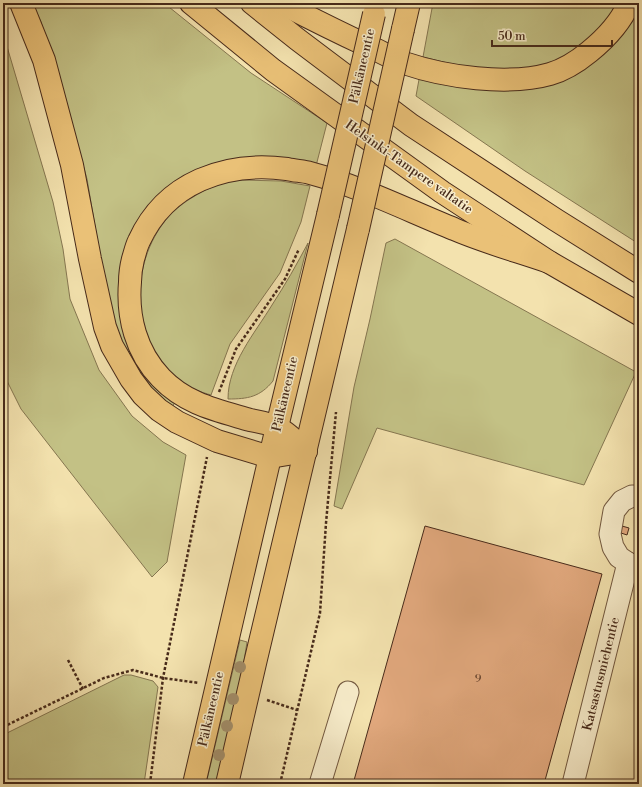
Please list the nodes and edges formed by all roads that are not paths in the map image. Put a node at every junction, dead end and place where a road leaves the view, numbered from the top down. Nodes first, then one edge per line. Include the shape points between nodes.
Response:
1 (21, 3) edge
2 (191, 3) edge
3 (252, 3) edge
4 (281, 3) edge
5 (409, 3) edge
6 (629, 3) edge
7 (375, 9) edge
8 (548, 262) junction
9 (639, 272) edge
10 (639, 314) edge
11 (277, 427) junction
12 (306, 451) junction
13 (270, 457) junction
14 (639, 498) edge
15 (634, 561) edge
16 (348, 692) dead end
17 (194, 784) edge
18 (227, 784) edge
19 (320, 784) edge
20 (573, 784) edge

1 - 13 main road via 44,60 72,165 105,327 120,362 143,394 159,410 177,422 217,441
2 - 8 main road, Helsinki-Tampere valtatie via 273,70 436,188
3 - 9 main road via 411,125
4 - 6 main road via 404,63 450,75 492,80 524,79 551,74 577,61 614,28
5 - 12 main road, bridge
7 - 11 main road, Pälkäneentie, bridge
8 - 10 main road, Helsinki-Tampere valtatie
8 - 11 main road via 458,231 340,182 308,172 262,167 245,168 205,177 186,187 151,219 138,241 131,265 129,294 137,341 150,366 176,392 192,402
11 - 12 main road
11 - 13 main road, Pälkäneentie
12 - 13 main road
12 - 18 main road
13 - 17 main road, Pälkäneentie
14 - 15 street, Katsastusmiehentie via 632,496 622,500 614,511 610,534 619,557
15 - 20 street, Katsastusmiehentie
16 - 19 street

